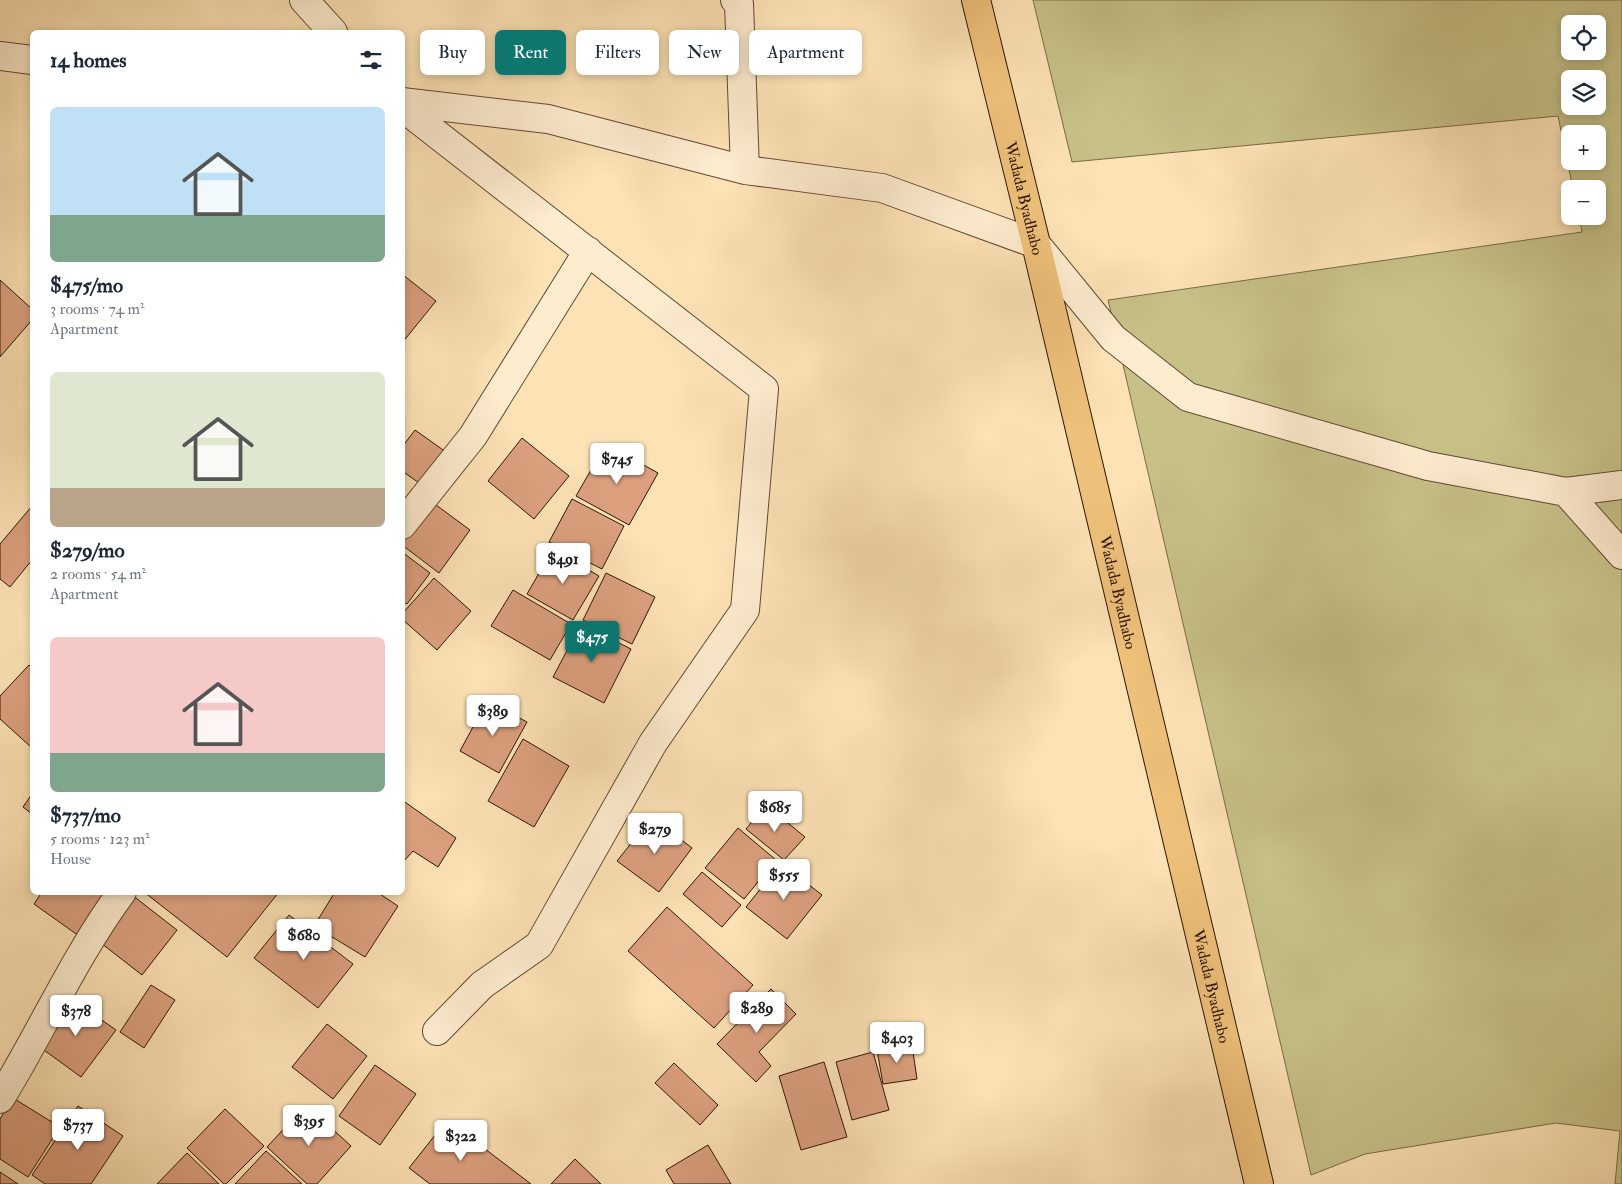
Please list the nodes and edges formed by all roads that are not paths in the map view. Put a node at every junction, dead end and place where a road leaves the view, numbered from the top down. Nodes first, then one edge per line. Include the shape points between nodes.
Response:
1 (304, 0) edge
2 (735, 0) edge
3 (976, 0) edge
4 (331, 30) edge
5 (0, 56) edge
6 (30, 60) edge
7 (405, 102) edge
8 (405, 109) edge
9 (745, 170) junction
10 (1036, 244) junction
11 (588, 251) junction
12 (1622, 485) edge
13 (1566, 492) junction
14 (405, 521) edge
15 (1622, 555) edge
16 (120, 895) edge
17 (437, 1031) dead end
18 (0, 1099) edge
19 (1260, 1184) edge

1 - 4 street
2 - 9 street via 739,4
3 - 10 main road, Wadada Byadhabo
5 - 6 street
7 - 9 street via 548,119
8 - 11 street
9 - 10 street via 882,188
10 - 13 street via 1113,338 1188,397 1428,466
10 - 19 main road, Wadada Byadhabo
11 - 14 street via 473,436
11 - 17 street via 764,389 745,610 653,743 538,945 482,985
12 - 13 street
13 - 15 street
16 - 18 street via 73,968

